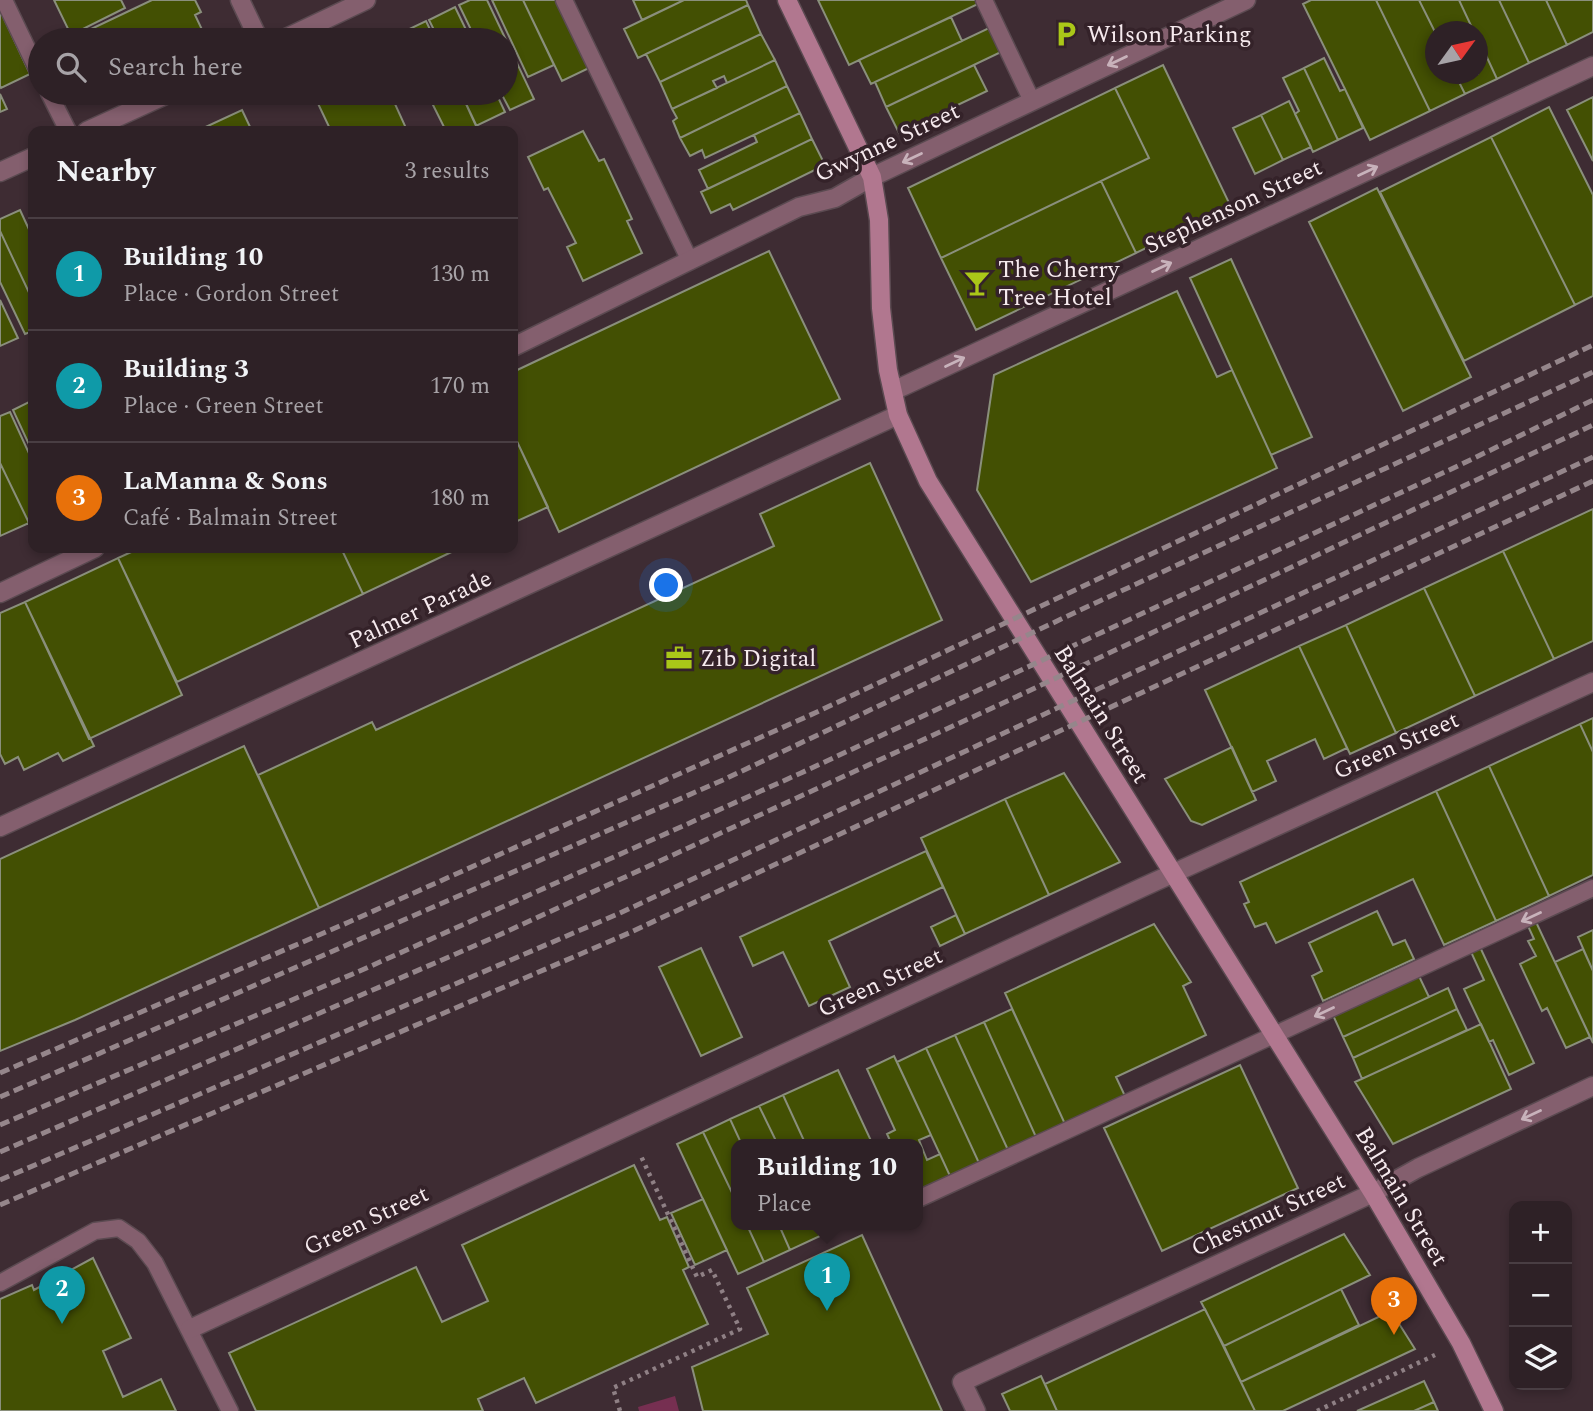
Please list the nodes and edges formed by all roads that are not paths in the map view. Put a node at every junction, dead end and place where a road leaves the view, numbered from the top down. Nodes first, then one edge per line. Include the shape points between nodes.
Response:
1 (4, 0) edge
2 (240, 0) edge
3 (366, 0) edge
4 (564, 0) edge
5 (788, 0) edge
6 (984, 0) edge
7 (1245, 0) edge
8 (253, 28) edge
9 (307, 28) edge
10 (28, 50) edge
11 (1593, 66) edge
12 (1032, 101) junction
13 (55, 105) edge
14 (144, 105) edge
15 (66, 126) edge
16 (99, 126) edge
17 (28, 159) edge
18 (0, 172) edge
19 (872, 177) junction
20 (690, 261) junction
21 (518, 344) edge
22 (893, 391) junction
23 (898, 415) junction
24 (84, 553) edge
25 (0, 593) edge
26 (1593, 682) edge
27 (0, 827) edge
28 (1172, 874) junction
29 (1593, 888) edge
30 (1274, 1035) junction
31 (1593, 1086) edge
32 (1373, 1193) junction
33 (923, 1197) edge
34 (0, 1283) edge
35 (190, 1329) junction
36 (230, 1411) edge
37 (976, 1411) edge
38 (1494, 1411) edge

1 - 10 lane
2 - 8 street
3 - 9 street
4 - 20 lane
5 - 19 street, Balmain Street
6 - 12 lane
7 -> 12 street, Gwynne Street
22 -> 11 street, Stephenson Street
12 -> 19 street, Gwynne Street
13 - 15 lane
14 - 16 street
17 - 18 street
19 - 20 street, Gwynne Street via 835,198 799,206
19 - 22 street, Balmain Street via 879,220 881,308
20 - 21 street, Gwynne Street
22 - 23 street, Balmain Street
23 - 27 street, Palmer Parade
23 - 28 street, Balmain Street via 928,481
24 - 25 street
26 - 28 street, Green Street
28 - 30 street, Balmain Street
28 - 35 street, Green Street
29 -> 30 lane
30 - 32 street, Balmain Street
30 - 33 lane
31 -> 32 street, Chestnut Street
32 - 37 street, Chestnut Street via 962,1382
32 - 38 street, Balmain Street via 1461,1343
34 - 35 lane via 95,1231 119,1228 138,1241 155,1263
35 - 36 lane

